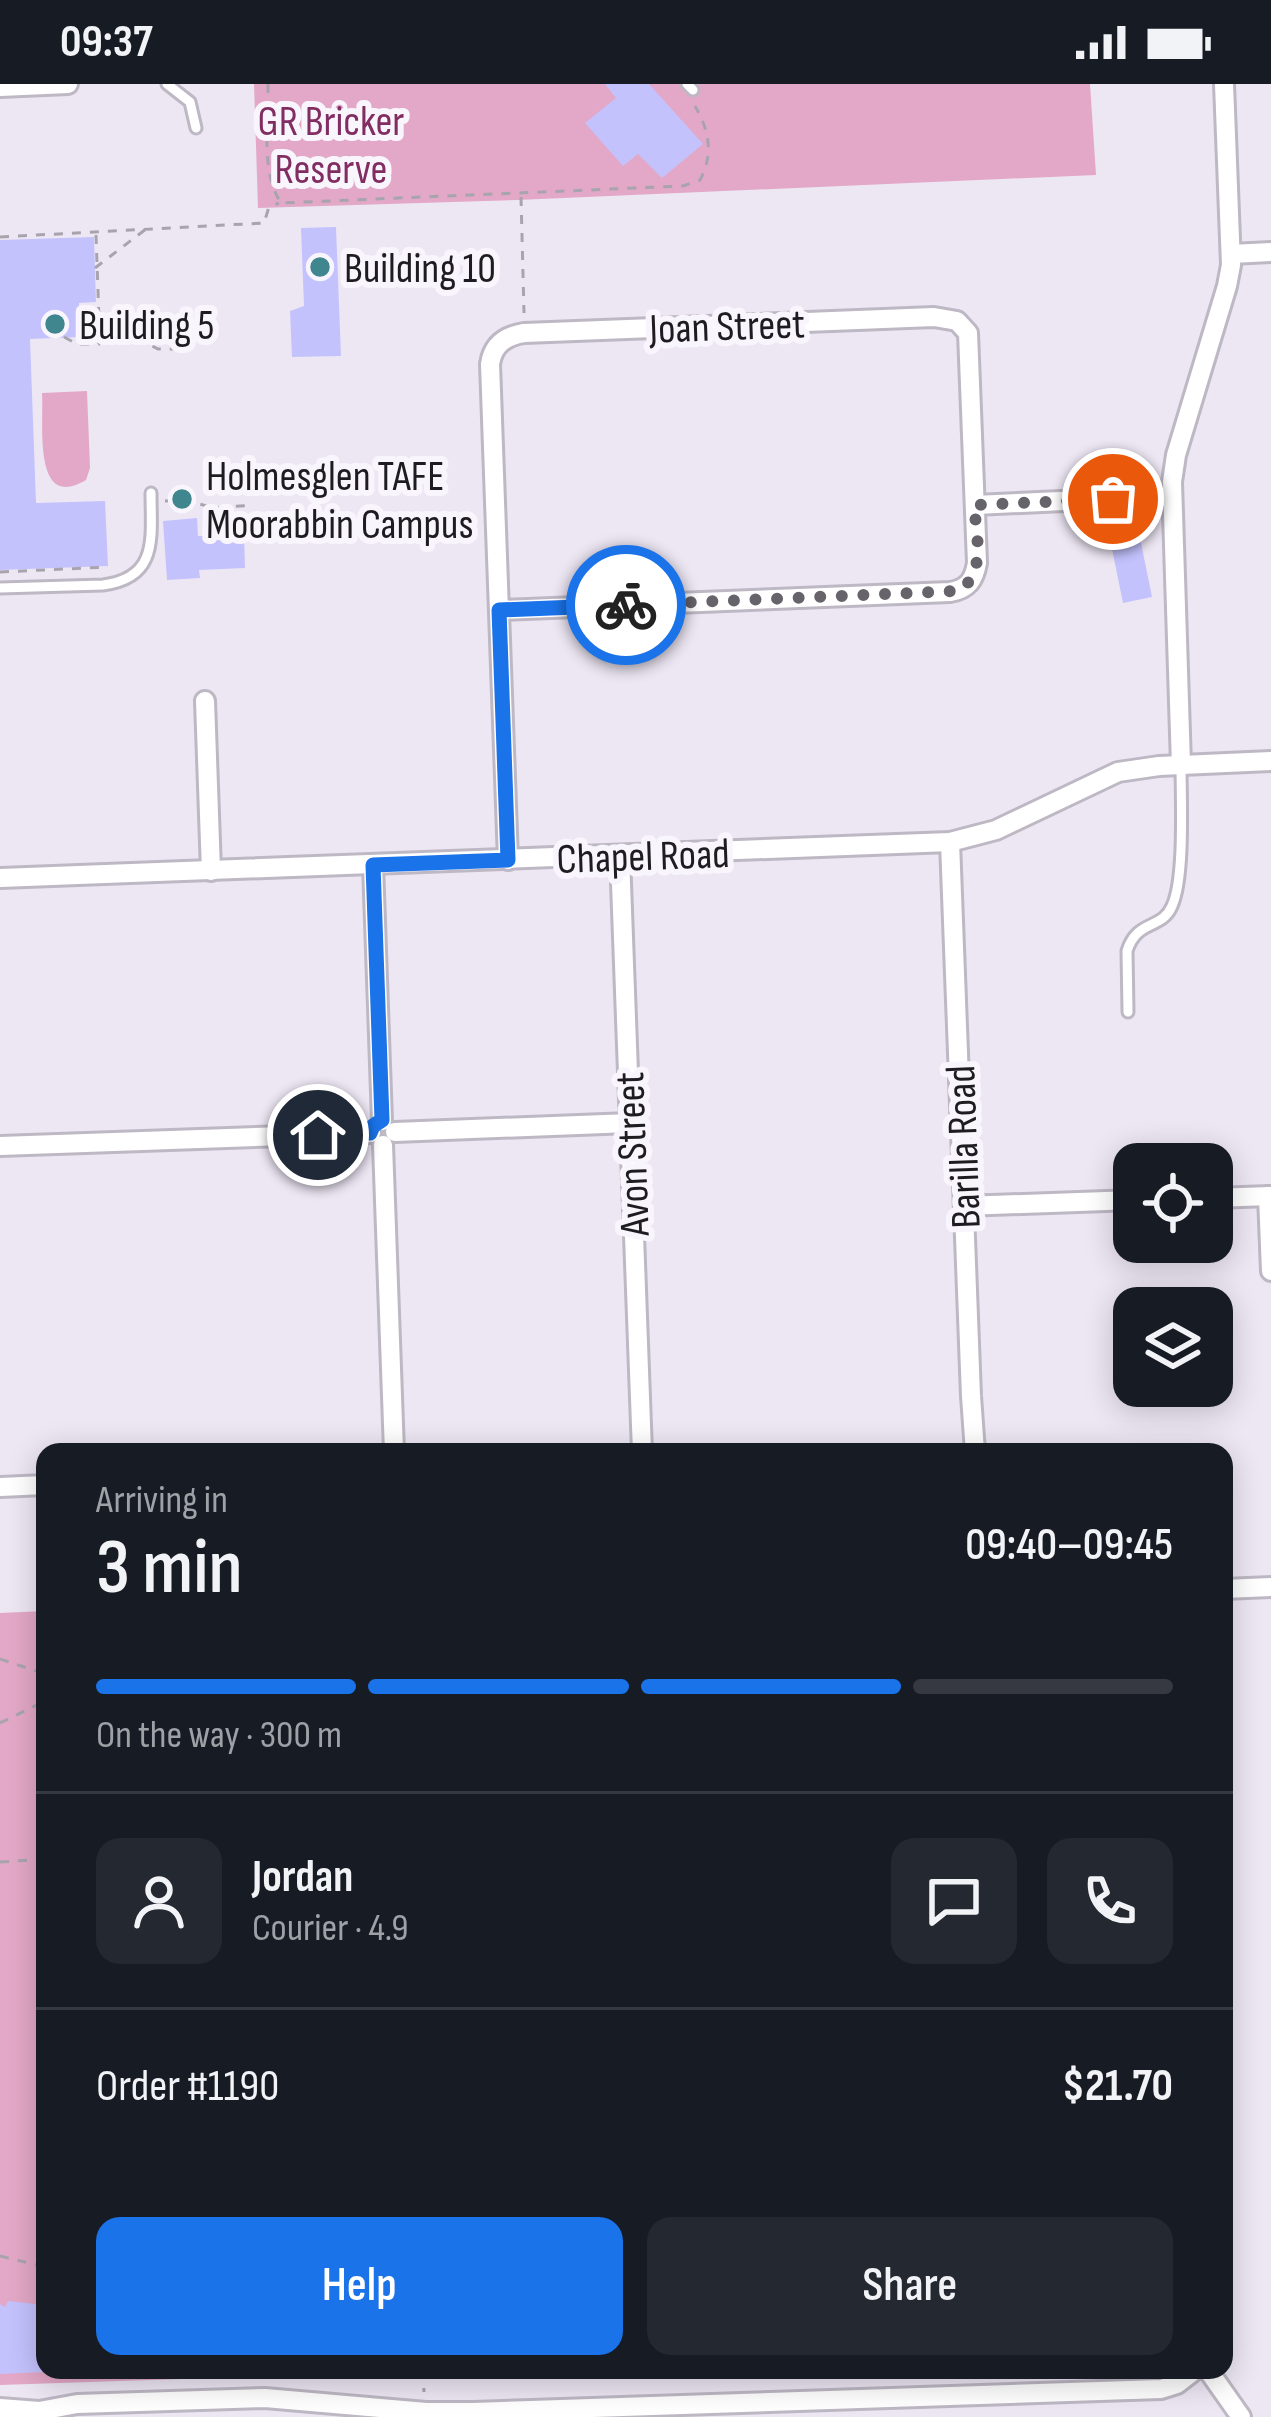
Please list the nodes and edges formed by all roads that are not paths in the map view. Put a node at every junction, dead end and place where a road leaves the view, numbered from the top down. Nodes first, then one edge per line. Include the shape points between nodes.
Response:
1 (68, 84) edge
2 (167, 84) edge
3 (1224, 84) edge
4 (0, 87) edge
5 (196, 128) dead end
6 (1271, 252) edge
7 (1231, 254) junction
8 (1172, 496) junction
9 (151, 497) road end
10 (974, 505) junction
11 (0, 588) edge
12 (499, 610) junction
13 (205, 701) dead end
14 (1271, 761) edge
15 (1181, 765) junction
16 (950, 842) junction
17 (620, 856) junction
18 (508, 860) junction
19 (373, 865) junction
20 (211, 871) junction
21 (0, 878) edge
22 (1128, 1012) dead end
23 (630, 1123) junction
24 (383, 1133) junction
25 (0, 1146) edge
26 (1270, 1196) edge
27 (1233, 1197) edge
28 (1113, 1201) edge
29 (964, 1206) junction
30 (1271, 1271) edge
31 (394, 1443) edge
32 (643, 1443) edge
33 (975, 1443) edge
34 (36, 1485) edge
35 (0, 1487) edge
36 (1271, 1588) edge
37 (1233, 1589) edge
38 (1184, 2379) edge
39 (1214, 2379) edge
40 (0, 2408) edge
41 (854, 2408) edge
42 (40, 2414) edge
43 (474, 2414) edge
44 (1241, 2417) edge

1 - 4 street
2 - 5 lane via 190,102
3 - 7 street
6 - 7 street
7 - 8 street
8 - 10 street
8 - 15 street
9 - 11 lane via 150,546 130,577
10 - 12 street via 977,563 969,584 950,592
10 - 12 street, Joan Street via 969,340 957,321 524,333 499,344 490,364
12 - 18 street
13 - 20 street
14 - 15 street, Chapel Road
15 - 16 street, Chapel Road via 1118,772 996,830
15 - 22 lane via 1175,895 1167,915 1130,942
16 - 17 street, Chapel Road
16 - 29 street, Barilla Road
17 - 18 street, Chapel Road
17 - 23 street, Avon Street
18 - 19 street, Chapel Road
19 - 20 street, Chapel Road
19 - 24 street
20 - 21 street, Chapel Road
23 - 24 street
23 - 32 street, Avon Street
24 - 25 street
24 - 31 street
26 - 27 street
26 - 30 street
28 - 29 street
29 - 33 street, Barilla Road
34 - 35 street
36 - 37 street
38 - 41 street via 1161,2389
39 - 44 street
40 - 42 street
41 - 43 street
42 - 43 street via 90,2403 265,2398

